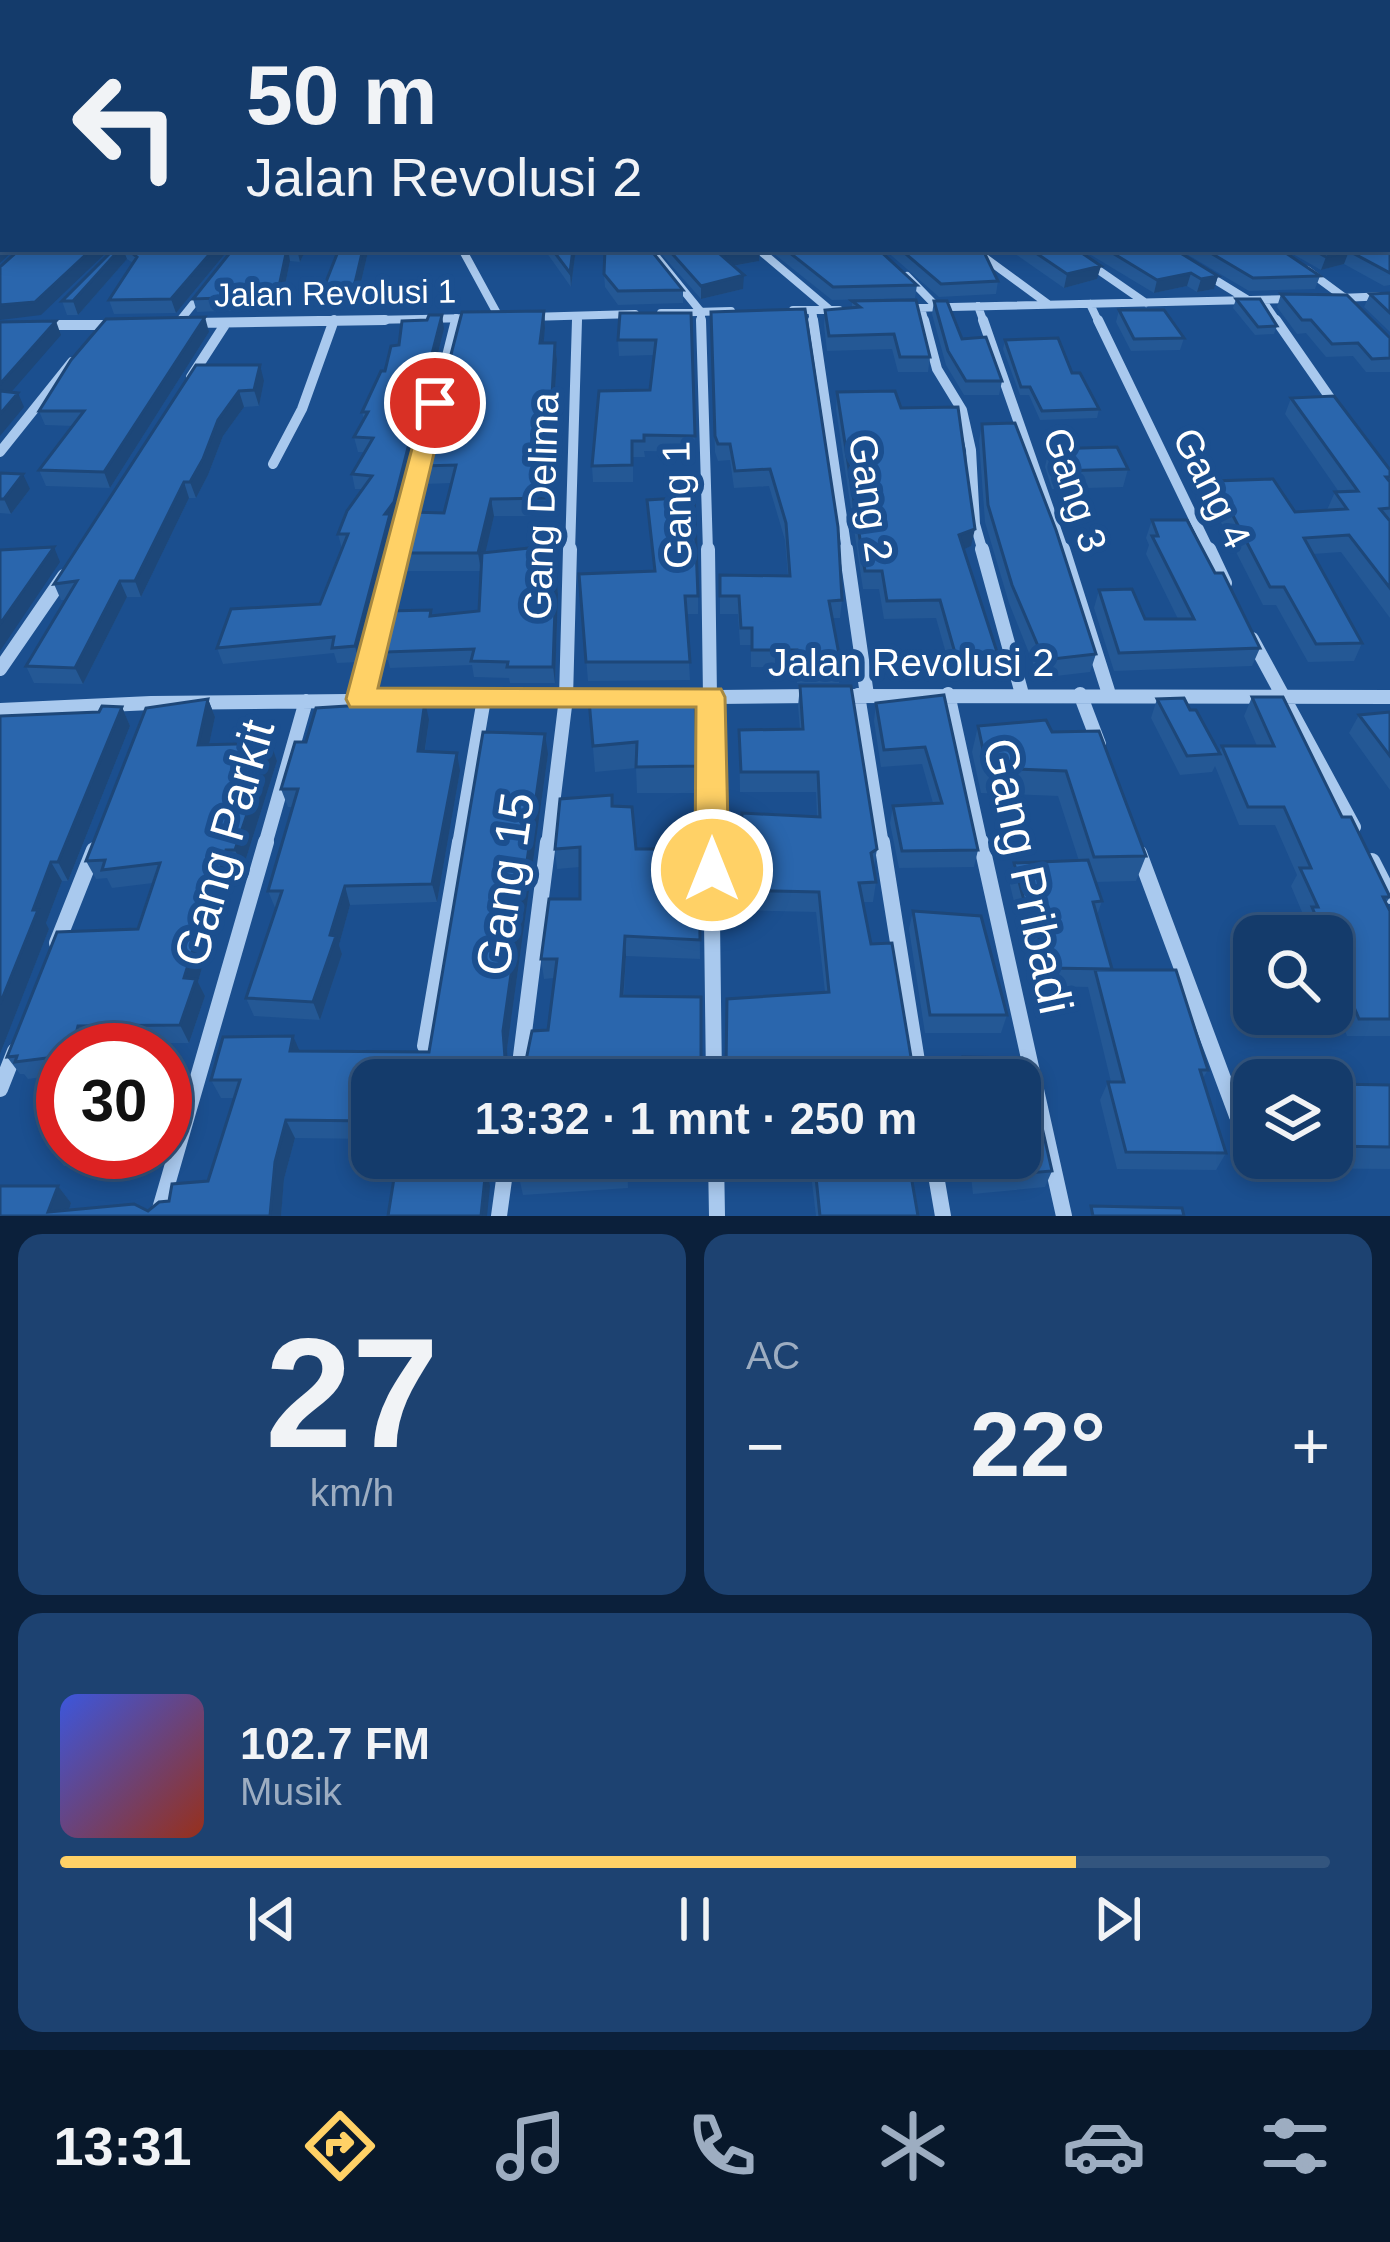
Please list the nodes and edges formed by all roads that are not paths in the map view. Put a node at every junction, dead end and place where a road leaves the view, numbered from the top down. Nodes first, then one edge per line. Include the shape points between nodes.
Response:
1 (465, 252) edge
2 (652, 252) edge
3 (762, 252) edge
4 (977, 252) edge
5 (1072, 252) edge
6 (1293, 262) edge
7 (1199, 269) edge
8 (902, 272) edge
9 (207, 286) edge
10 (1390, 296) edge
11 (1324, 298) edge
12 (1346, 298) junction
13 (1304, 299) edge
14 (1256, 300) junction
15 (1049, 304) junction
16 (1090, 304) junction
17 (1147, 304) junction
18 (978, 306) junction
19 (937, 307) junction
20 (898, 308) edge
21 (921, 308) junction
22 (853, 309) edge
23 (60, 310) edge
24 (790, 310) edge
25 (812, 310) junction
26 (830, 310) junction
27 (746, 311) edge
28 (701, 312) junction
29 (1360, 313) edge
30 (577, 316) junction
31 (499, 317) junction
32 (456, 318) junction
33 (334, 320) junction
34 (178, 323) junction
35 (226, 323) junction
36 (160, 324) edge
37 (45, 325) junction
38 (105, 325) junction
39 (123, 325) edge
40 (22, 326) edge
41 (91, 341) edge
42 (76, 356) edge
43 (181, 393) edge
44 (1339, 411) edge
45 (0, 452) edge
46 (273, 464) dead end
47 (76, 559) edge
48 (1230, 594) edge
49 (1240, 615) edge
50 (0, 669) edge
51 (948, 694) junction
52 (1022, 694) junction
53 (1080, 694) junction
54 (1109, 694) junction
55 (862, 695) junction
56 (710, 697) junction
57 (1390, 697) edge
58 (566, 698) junction
59 (1281, 698) junction
60 (361, 699) junction
61 (484, 699) junction
62 (306, 700) junction
63 (152, 703) junction
64 (0, 710) edge
65 (143, 724) edge
66 (1105, 761) edge
67 (1130, 827) edge
68 (101, 831) edge
69 (1390, 896) edge
70 (50, 960) edge
71 (25, 1024) edge
72 (424, 1046) edge
73 (521, 1059) edge
74 (714, 1059) edge
75 (917, 1059) edge
76 (0, 1089) edge
77 (1233, 1105) edge
78 (504, 1179) edge
79 (716, 1179) edge
80 (937, 1179) edge
81 (158, 1216) edge
82 (499, 1216) edge
83 (717, 1216) edge
84 (943, 1216) edge
85 (1064, 1216) edge

1 - 31 street
2 - 28 street
3 - 26 street
4 - 15 street
5 - 17 street
6 - 12 street
7 - 14 street
8 - 19 street
9 - 34 street
10 - 12 street
11 - 12 street
12 - 29 street
13 - 14 street
14 - 17 street
14 - 44 street
15 - 16 street
15 - 18 street
16 - 17 street
16 - 48 street, Gang 4
18 - 19 street
18 - 54 street, Gang 3
19 - 21 street
20 - 21 street
21 - 52 street via 937,369 962,410 975,524
22 - 26 street
23 - 37 street
24 - 25 street
25 - 26 street
25 - 55 street, Gang 2
27 - 28 street, Jalan Revolusi 1
28 - 30 street, Jalan Revolusi 1
28 - 56 street, Gang 1
30 - 31 street, Jalan Revolusi 1
30 - 58 street, Gang Delima
31 - 32 street, Jalan Revolusi 1
32 - 33 street, Jalan Revolusi 1
32 - 60 street
33 - 35 street, Jalan Revolusi 1
33 - 46 street
34 - 35 street, Jalan Revolusi 1
34 - 36 street, Jalan Revolusi 1
35 - 43 street
37 - 38 street
37 - 40 street
38 - 39 street
38 - 41 street
42 - 45 street
47 - 50 street
49 - 59 street
51 - 52 street, Jalan Revolusi 2
51 - 55 street, Jalan Revolusi 2
51 - 85 street, Gang Pribadi
52 - 53 street, Jalan Revolusi 2
53 - 54 street, Jalan Revolusi 2
53 - 66 street
54 - 59 street, Jalan Revolusi 2
55 - 56 street, Jalan Revolusi 2
55 - 75 street, Gang 2
56 - 58 street, Jalan Revolusi 2
56 - 74 street, Gang 1
57 - 59 street, Jalan Revolusi 2
58 - 61 street, Jalan Revolusi 2
58 - 73 street, Gang 15
59 - 69 street
60 - 61 street, Jalan Revolusi 2
60 - 62 street, Jalan Revolusi 2
61 - 72 street
62 - 63 street, Jalan Revolusi 2
62 - 81 street, Gang Parkit
63 - 64 street, Jalan Revolusi 2
63 - 65 street
67 - 77 street
68 - 70 street
71 - 76 street
78 - 82 street
79 - 83 street
80 - 84 street

